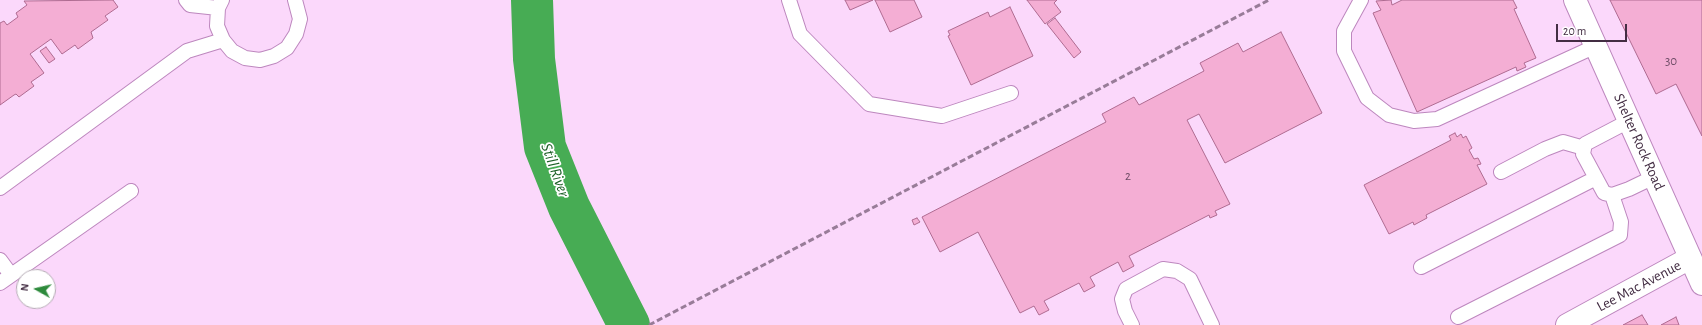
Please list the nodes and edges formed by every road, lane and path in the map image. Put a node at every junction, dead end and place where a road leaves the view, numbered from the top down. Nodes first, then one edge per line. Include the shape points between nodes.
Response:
1 (186, 0) edge
2 (790, 0) edge
3 (1361, 0) edge
4 (1575, 0) edge
5 (297, 1) edge
6 (220, 4) edge
7 (223, 40) junction
8 (1596, 46) junction
9 (1011, 93) dead end
10 (1629, 121) junction
11 (1584, 148) junction
12 (1501, 172) dead end
13 (1654, 177) junction
14 (1596, 178) junction
15 (0, 188) edge
16 (131, 191) dead end
17 (1612, 195) junction
18 (1696, 256) edge
19 (0, 260) edge
20 (1421, 266) dead end
21 (5, 279) edge
22 (1702, 284) edge
23 (1458, 317) dead end
24 (1132, 325) edge
25 (1212, 325) edge
26 (1566, 325) edge

1 - 6 lane via 190,5
2 - 9 lane via 800,34 869,104 942,116
3 - 8 lane via 1344,31 1344,51 1367,98 1389,115 1414,121 1437,119
4 - 8 street, Shelter Rock Road
5 - 7 lane via 300,18 296,34 287,48 274,56 260,60 245,58 232,50
6 - 7 lane via 218,26
7 - 15 lane via 187,51
8 - 10 street, Shelter Rock Road
10 - 11 lane via 1585,144
10 - 13 street, Shelter Rock Road
11 - 12 lane via 1563,142
11 - 14 lane via 1583,154
13 - 17 lane
13 - 18 street, Shelter Rock Road
14 - 17 lane via 1604,193
14 - 20 lane
16 - 21 lane
17 - 23 lane via 1621,222 1620,235
18 - 22 street, Shelter Rock Road
18 - 26 street, Lee Mac Avenue
19 - 21 lane
24 - 25 lane via 1124,311 1122,299 1126,289 1163,269 1177,271 1190,280

